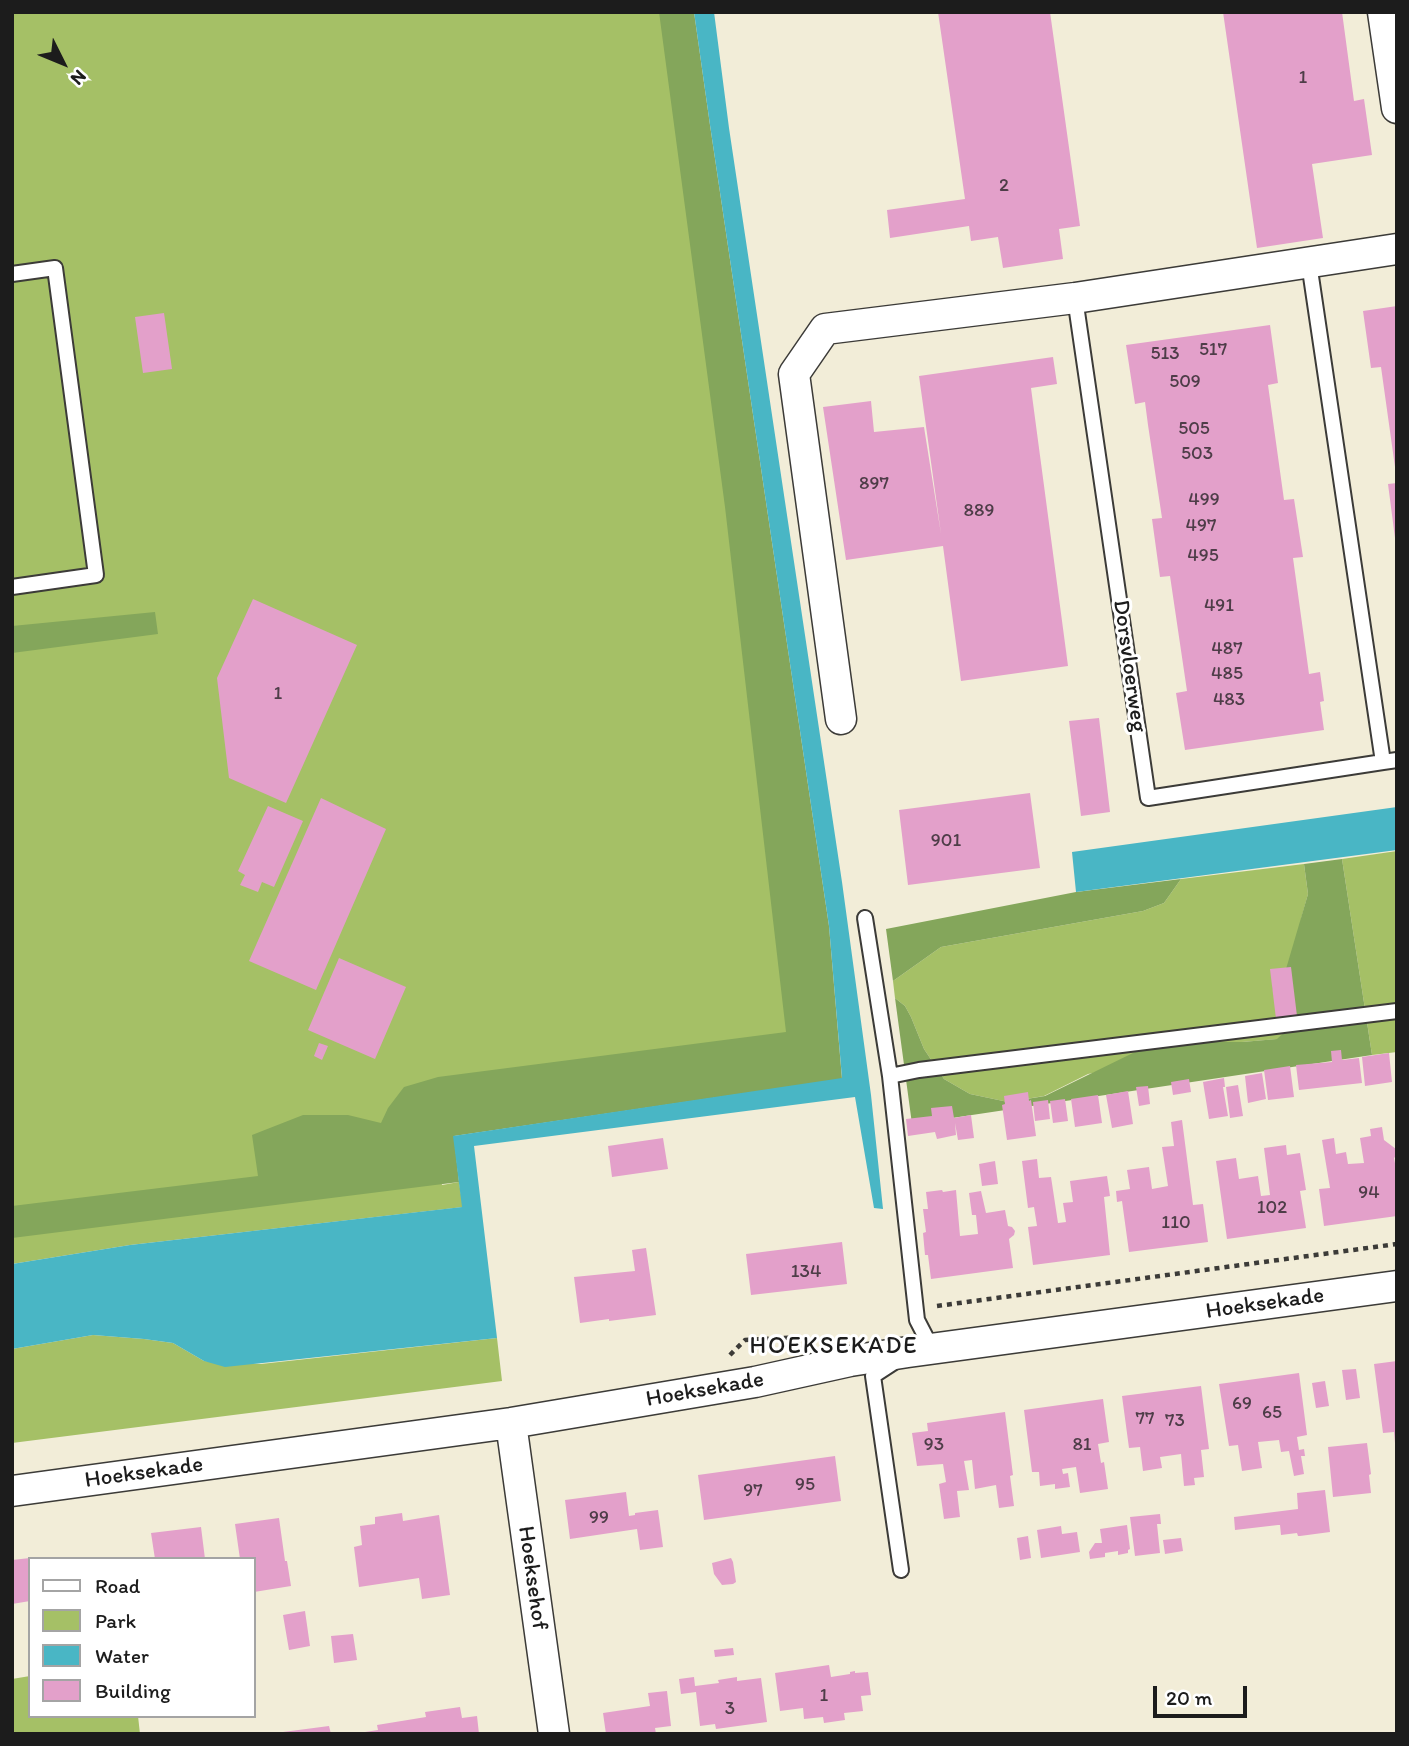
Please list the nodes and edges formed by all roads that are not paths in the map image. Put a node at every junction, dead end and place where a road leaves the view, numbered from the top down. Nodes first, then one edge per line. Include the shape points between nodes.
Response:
1 (1382, 12) edge
2 (1397, 108) edge
3 (1397, 249) edge
4 (1309, 263) junction
5 (12, 274) edge
6 (1075, 298) junction
7 (12, 587) edge
8 (841, 719) dead end
9 (1390, 761) edge
10 (865, 918) dead end
11 (1397, 1011) edge
12 (890, 1076) junction
13 (1397, 1286) edge
14 (920, 1351) junction
15 (511, 1423) junction
16 (12, 1491) edge
17 (901, 1570) dead end
18 (554, 1734) edge

1 - 2 street
3 - 4 street
4 - 6 street
4 - 9 lane, Dorsvloerweg
5 - 7 lane via 55,268 96,575
6 - 8 street via 825,328 794,374
6 - 9 lane, Dorsvloerweg via 1148,798
10 - 12 lane
11 - 12 lane
12 - 14 lane
13 - 14 street, Hoeksekade
14 - 15 street, Hoeksekade
14 - 17 lane via 873,1376
15 - 16 street, Hoeksekade
15 - 18 street, Hoeksehof

